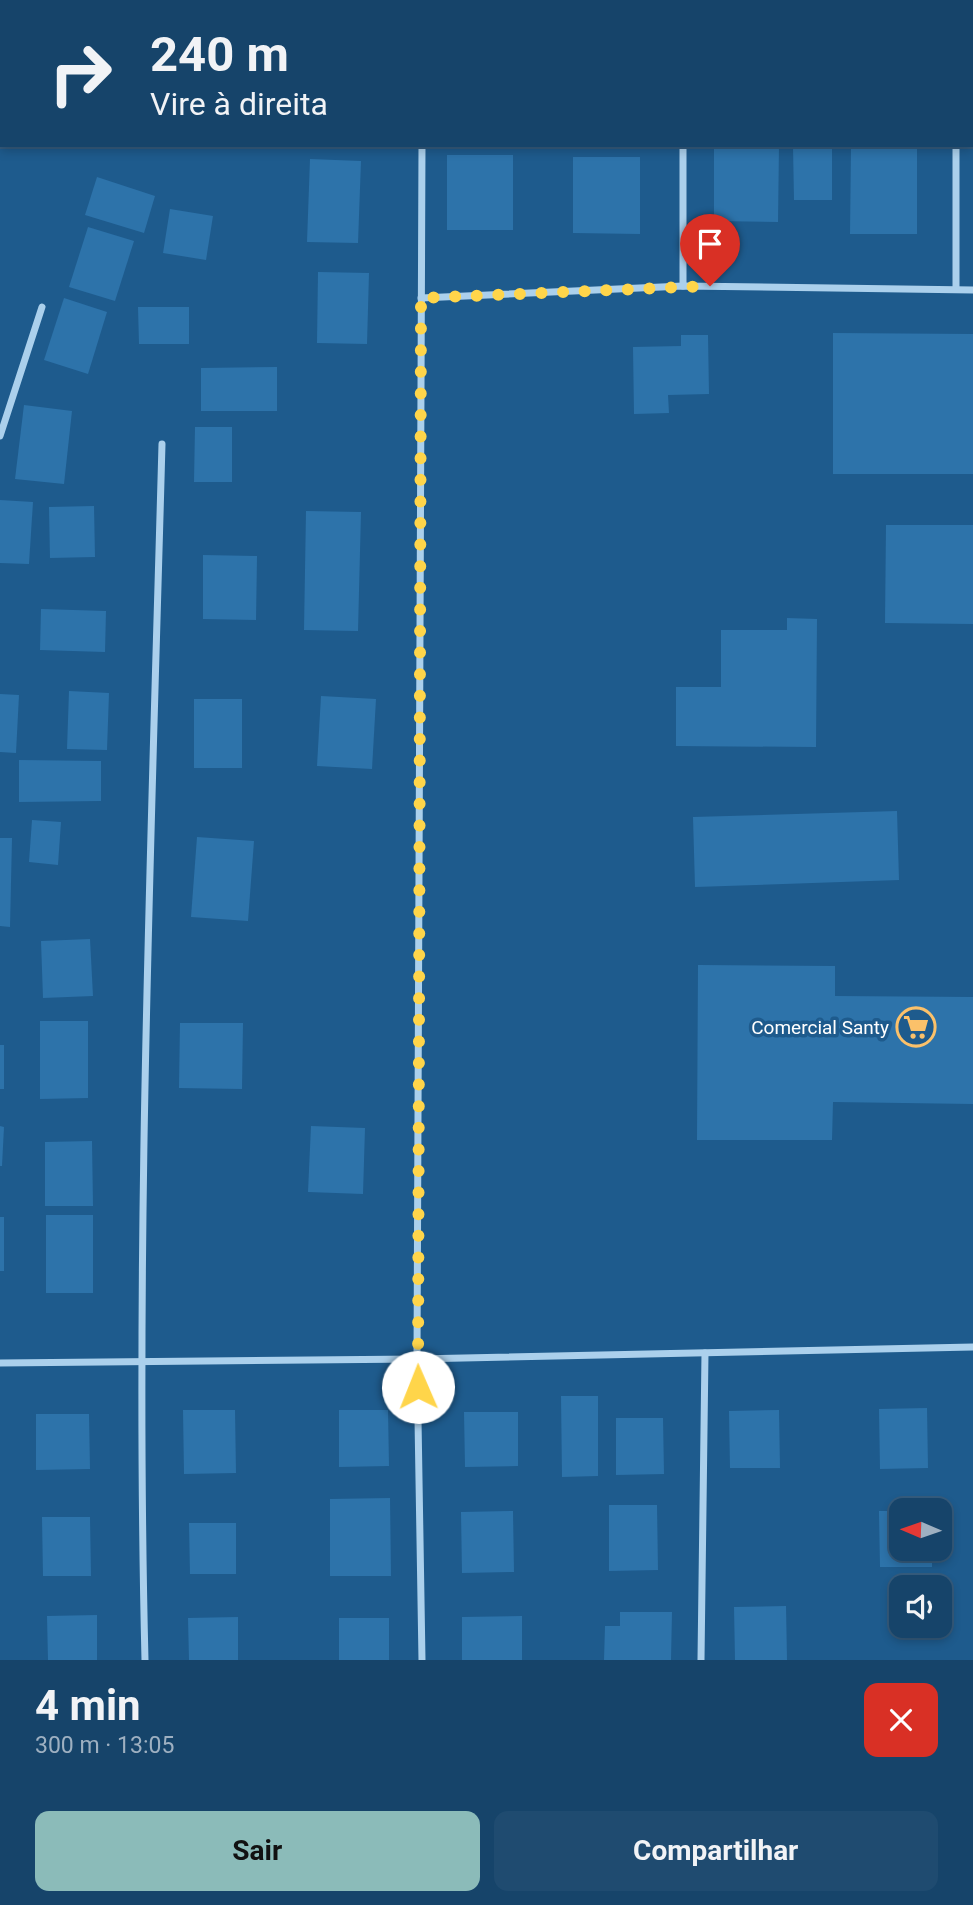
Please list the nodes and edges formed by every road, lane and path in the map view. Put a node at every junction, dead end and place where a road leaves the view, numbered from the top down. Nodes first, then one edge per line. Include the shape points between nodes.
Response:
1 (422, 147) edge
2 (683, 147) edge
3 (956, 147) edge
4 (683, 286) junction
5 (956, 289) junction
6 (973, 290) edge
7 (421, 298) junction
8 (41, 307) dead end
9 (0, 436) edge
10 (162, 444) dead end
11 (973, 1347) edge
12 (705, 1353) junction
13 (417, 1359) junction
14 (0, 1363) edge
15 (142, 1363) junction
16 (145, 1660) edge
17 (422, 1660) edge
18 (701, 1660) edge

1 - 7 street
2 - 4 street
3 - 5 street
4 - 5 street
4 - 7 street
5 - 6 street
7 - 13 street
8 - 9 street
10 - 15 street
11 - 12 street
12 - 13 street
12 - 18 street
13 - 15 street
13 - 17 street
14 - 15 street
15 - 16 street

